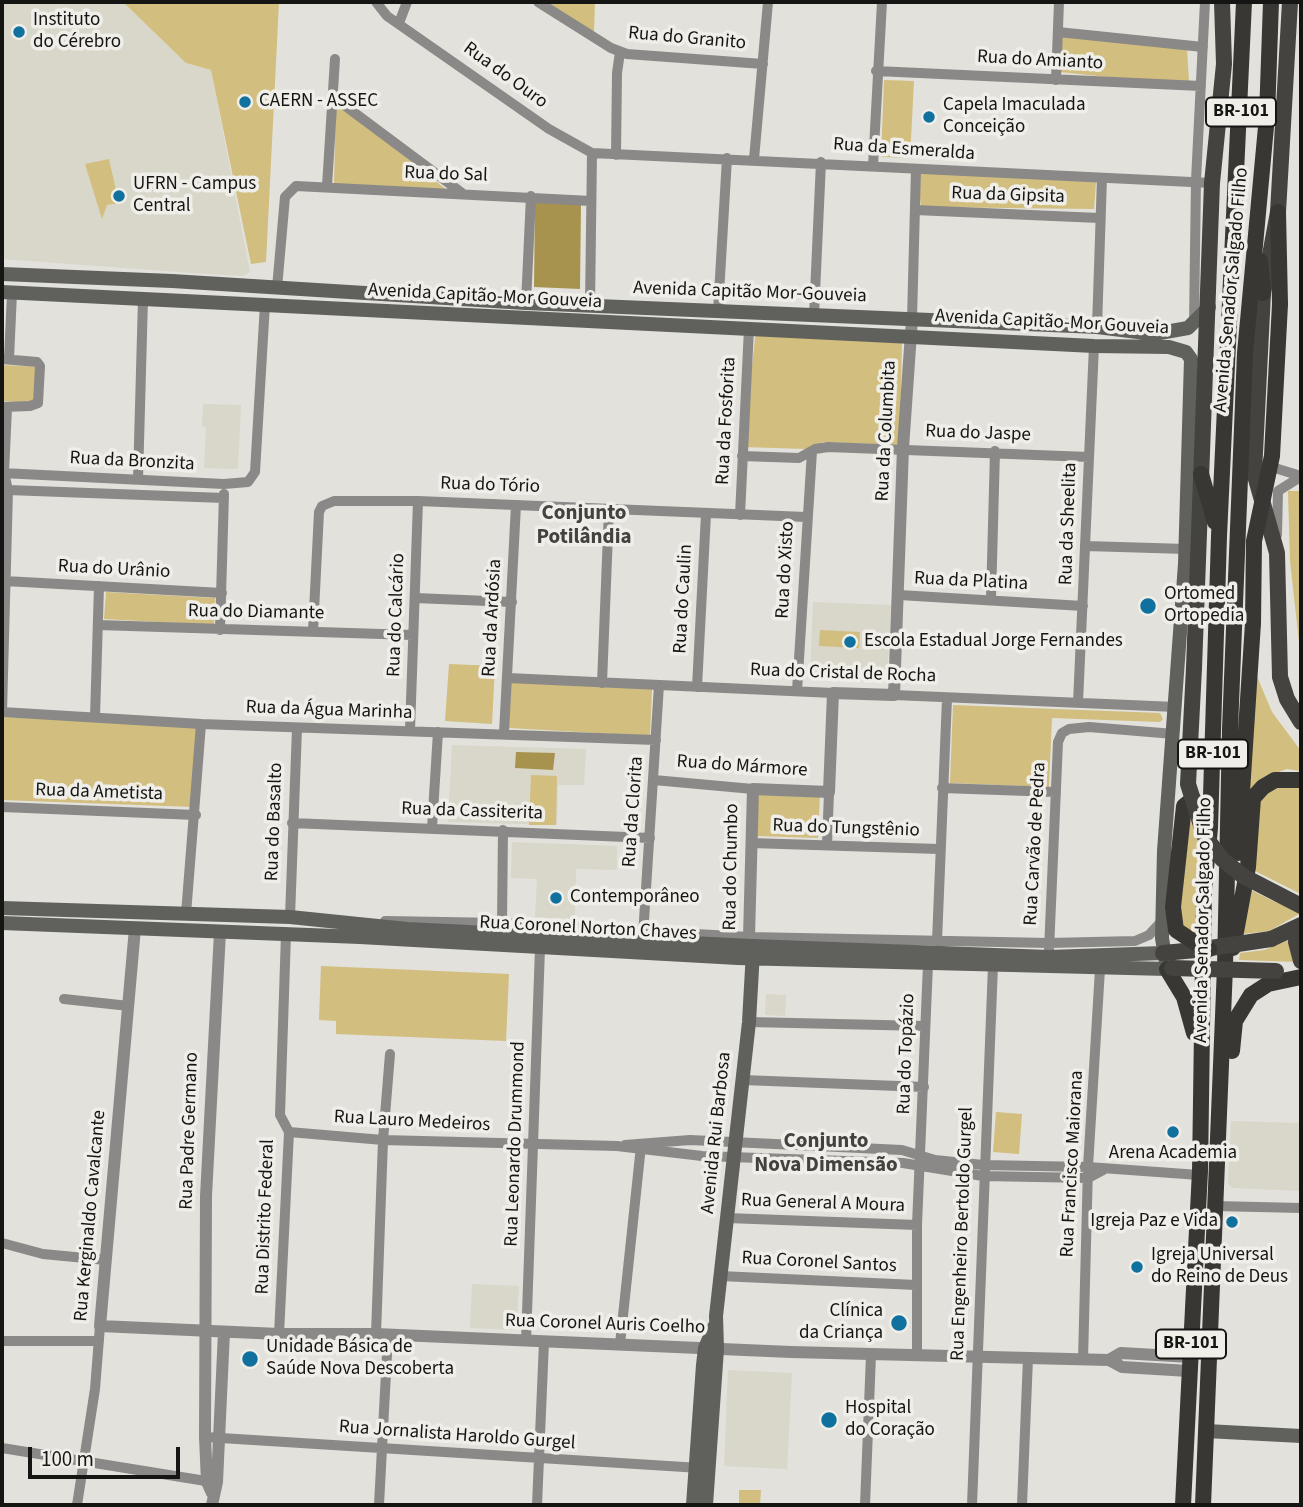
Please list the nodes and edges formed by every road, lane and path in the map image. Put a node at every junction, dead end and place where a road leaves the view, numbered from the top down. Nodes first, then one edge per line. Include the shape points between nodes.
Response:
1 (376, 2) edge
2 (407, 2) edge
3 (538, 2) edge
4 (768, 2) edge
5 (882, 2) edge
6 (1059, 2) edge
7 (1205, 2) edge
8 (1222, 2) edge
9 (1244, 2) edge
10 (1271, 2) edge
11 (1290, 2) edge
12 (399, 23) junction
13 (1058, 32) junction
14 (1203, 47) junction
15 (620, 52) junction
16 (335, 59) dead end
17 (763, 64) junction
18 (876, 71) junction
19 (1056, 80) junction
20 (1201, 86) junction
21 (332, 96) junction
22 (593, 153) junction
23 (616, 155) junction
24 (727, 158) junction
25 (754, 159) junction
26 (821, 162) junction
27 (873, 166) junction
28 (916, 169) junction
29 (1102, 178) junction
30 (1204, 181) junction
31 (327, 186) junction
32 (462, 193) junction
33 (531, 196) junction
34 (591, 201) junction
35 (915, 209) junction
36 (1278, 212) junction
37 (1099, 218) junction
38 (1257, 238) junction
39 (2, 274) edge
40 (273, 288) junction
41 (7, 293) edge
42 (1263, 293) junction
43 (143, 299) junction
44 (526, 303) junction
45 (590, 306) junction
46 (269, 307) junction
47 (462, 307) junction
48 (1209, 307) junction
49 (718, 312) junction
50 (814, 315) junction
51 (912, 318) junction
52 (1194, 324) junction
53 (1097, 327) junction
54 (749, 328) junction
55 (911, 335) junction
56 (1094, 346) junction
57 (5, 359) edge
58 (1191, 359) joint
59 (4, 407) edge
60 (903, 448) junction
61 (812, 451) junction
62 (995, 451) junction
63 (742, 456) junction
64 (1089, 457) junction
65 (1254, 462) junction
66 (3, 473) edge
67 (1201, 474) junction
68 (1300, 477) edge
69 (138, 479) junction
70 (224, 484) junction
71 (1256, 488) junction
72 (8, 490) junction
73 (224, 498) junction
74 (418, 501) junction
75 (516, 505) junction
76 (609, 509) junction
77 (706, 514) junction
78 (740, 515) junction
79 (806, 517) junction
80 (5, 523) edge
81 (1219, 536) junction
82 (1086, 546) junction
83 (1277, 553) junction
84 (1190, 554) junction
85 (5, 581) junction
86 (99, 586) junction
87 (222, 593) junction
88 (899, 595) junction
89 (415, 598) junction
90 (991, 600) junction
91 (512, 602) junction
92 (1083, 606) junction
93 (98, 625) junction
94 (220, 630) junction
95 (313, 631) junction
96 (413, 635) junction
97 (508, 678) junction
98 (602, 682) junction
99 (659, 685) junction
100 (697, 687) junction
101 (797, 691) junction
102 (833, 692) junction
103 (894, 695) junction
104 (947, 698) junction
105 (1078, 703) junction
106 (1176, 708) junction
107 (2, 712) edge
108 (95, 717) junction
109 (1301, 722) edge
110 (201, 724) junction
111 (297, 728) junction
112 (410, 730) junction
113 (438, 732) junction
114 (504, 733) junction
115 (1174, 734) junction
116 (656, 740) junction
117 (654, 780) junction
118 (1301, 780) edge
119 (942, 788) junction
120 (753, 789) junction
121 (829, 792) junction
122 (1056, 792) junction
123 (2, 807) edge
124 (196, 814) junction
125 (292, 823) junction
126 (432, 828) junction
127 (1210, 828) junction
128 (503, 830) junction
129 (650, 838) junction
130 (751, 843) junction
131 (827, 845) junction
132 (939, 849) junction
133 (1301, 906) edge
134 (2, 908) edge
135 (187, 914) junction
136 (243, 916) junction
137 (290, 917) junction
138 (78, 919) junction
139 (1162, 921) junction
140 (2, 923) edge
141 (364, 923) junction
142 (502, 923) junction
143 (1301, 926) edge
144 (135, 928) junction
145 (220, 932) junction
146 (242, 933) junction
147 (286, 934) junction
148 (643, 936) junction
149 (937, 941) junction
150 (752, 947) junction
151 (1201, 947) junction
152 (540, 948) junction
153 (1049, 950) junction
154 (1301, 961) edge
155 (1167, 963) junction
156 (929, 964) junction
157 (993, 965) junction
158 (1225, 967) junction
159 (1100, 969) junction
160 (1301, 975) edge
161 (1224, 988) junction
162 (64, 999) dead end
163 (129, 1006) junction
164 (749, 1022) junction
165 (926, 1026) junction
166 (390, 1054) dead end
167 (743, 1080) junction
168 (923, 1087) junction
169 (289, 1132) junction
170 (383, 1140) junction
171 (533, 1146) junction
172 (641, 1146) junction
173 (735, 1150) junction
174 (920, 1155) junction
175 (920, 1167) junction
176 (1088, 1167) junction
177 (983, 1170) junction
178 (1102, 1170) junction
179 (1200, 1173) junction
180 (1088, 1178) junction
181 (1216, 1181) junction
182 (1214, 1206) junction
183 (1301, 1208) edge
184 (727, 1218) junction
185 (917, 1224) junction
186 (2, 1243) edge
187 (106, 1260) junction
188 (720, 1276) junction
189 (916, 1285) junction
190 (100, 1326) junction
191 (206, 1332) junction
192 (224, 1332) junction
193 (279, 1334) junction
194 (382, 1335) junction
195 (2, 1341) edge
196 (99, 1341) junction
197 (526, 1341) junction
198 (544, 1342) junction
199 (620, 1344) junction
200 (711, 1349) junction
201 (872, 1355) junction
202 (917, 1355) junction
203 (976, 1357) junction
204 (1028, 1358) junction
205 (1083, 1360) junction
206 (1190, 1364) junction
207 (1206, 1431) junction
208 (1301, 1436) edge
209 (205, 1437) junction
210 (219, 1438) junction
211 (2, 1448) edge
212 (381, 1449) junction
213 (539, 1459) junction
214 (85, 1463) junction
215 (701, 1468) junction
216 (212, 1491) edge
217 (78, 1505) edge
218 (379, 1505) edge
219 (537, 1505) edge
220 (694, 1505) edge
221 (706, 1505) edge
222 (865, 1505) edge
223 (972, 1505) edge
224 (1022, 1505) edge
225 (1183, 1505) edge
226 (1203, 1505) edge

1 - 12 street, Rua do Ouro
2 - 12 street
3 - 15 street, Rua do Granito
4 - 17 street
5 - 18 street
6 - 13 street
7 - 14 street, Avenida Senador Salgado Filho
8 - 30 main road, Avenida Senador Salgado Filho via 1224,64
9 - 81 highway, Avenida Senador Salgado Filho / BR-101
10 - 38 highway, Avenida Senador Salgado Filho / BR-101
11 - 36 main road, Avenida Senador Salgado Filho
12 - 22 street, Rua do Ouro via 549,129
13 - 14 street
13 - 19 street
14 - 20 street, Avenida Senador Salgado Filho
15 - 17 street, Rua do Granito
15 - 23 street
16 - 21 street
17 - 25 street
18 - 19 street, Rua do Amianto
18 - 27 street
19 - 20 street, Rua do Amianto
20 - 30 street, Avenida Senador Salgado Filho
21 - 31 street
21 - 32 street
22 - 23 street, Rua da Esmeralda
22 - 34 street
23 - 24 street, Rua da Esmeralda
24 - 25 street, Rua da Esmeralda
24 - 49 street
25 - 26 street, Rua da Esmeralda
26 - 27 street, Rua da Esmeralda
26 - 50 street
27 - 28 street, Rua da Esmeralda
28 - 29 street, Rua da Esmeralda
28 - 35 street, Rua da Columbita
29 - 30 street, Rua da Esmeralda
29 - 37 street
30 - 48 main road, Avenida Senador Salgado Filho
30 - 52 street, Avenida Senador Salgado Filho
31 - 32 street, Rua do Sal
31 - 40 street, Rua do Sal via 299,185 285,197
32 - 33 street, Rua do Sal
33 - 34 street, Rua do Sal
33 - 44 street
34 - 45 street
35 - 37 street, Rua da Gipsita
35 - 51 street, Rua da Columbita
36 - 42 main road, Avenida Senador Salgado Filho
36 - 158 highway, bridge via 1280,304 1272,456 1254,541 1237,876
37 - 53 street
38 - 42 highway
38 - 158 highway, Avenida Senador Salgado Filho / BR-101 via 1245,353
39 - 40 main road
40 - 46 main road via 282,296
40 - 47 main road, Avenida Capitão Mor-Gouveia
41 - 43 main road
41 - 57 street
42 - 65 main road, Avenida Senador Salgado Filho
43 - 46 main road
43 - 69 street
44 - 45 main road, Avenida Capitão Mor-Gouveia
44 - 47 main road, Avenida Capitão Mor-Gouveia
45 - 49 main road, Avenida Capitão Mor-Gouveia
46 - 47 main road, Avenida Capitão-Mor Gouveia
46 - 70 street, Rua da Bronzita via 255,472 244,484
47 - 54 main road, Avenida Capitão-Mor Gouveia
48 - 52 main road
48 - 67 main road, Avenida Senador Salgado Filho
49 - 50 main road, Avenida Capitão Mor-Gouveia
50 - 51 main road, Avenida Capitão Mor-Gouveia
51 - 53 main road, Avenida Capitão Mor-Gouveia
51 - 55 street, Rua da Columbita
52 - 53 main road, Avenida Capitão Mor-Gouveia via 1162,334
54 - 55 main road, Avenida Capitão-Mor Gouveia
54 - 63 street, Rua da Fosforita
55 - 56 main road, Avenida Capitão-Mor Gouveia
55 - 60 street, Rua da Columbita
56 - 58 main road, Avenida Capitão-Mor Gouveia via 1169,346
56 - 64 street, Rua da Sheelita
57 - 59 street via 38,363 40,376 37,403
58 - 84 main road, Avenida Senador Salgado Filho
59 - 66 street
60 - 61 street, Rua do Jaspe
60 - 62 street, Rua do Jaspe
60 - 88 street, Rua da Columbita
61 - 63 street, Rua do Jaspe via 793,459
61 - 79 street, Rua do Xisto
62 - 64 street, Rua do Jaspe
62 - 90 street
63 - 78 street, Rua da Fosforita
64 - 82 street, Rua da Sheelita
65 - 68 street
65 - 71 main road, Avenida Senador Salgado Filho
66 - 69 street, Rua da Bronzita
66 - 72 street
67 - 81 highway
67 - 84 main road, Avenida Senador Salgado Filho
68 - 71 street
68 - 83 street via 1277,495
69 - 70 street, Rua da Bronzita
70 - 73 street
71 - 83 main road, Avenida Senador Salgado Filho
72 - 73 street, Rua da Bronzita
72 - 80 street
73 - 87 street
74 - 75 street, Rua do Tório
74 - 89 street, Rua do Calcário
74 - 95 street, Rua do Tório via 341,500 326,503 319,511
75 - 76 street, Rua do Tório
75 - 91 street, Rua da Ardósia
76 - 77 street, Rua do Tório
76 - 98 street
77 - 78 street, Rua do Tório
77 - 100 street, Rua do Caulin
78 - 79 street, Rua do Tório
79 - 101 street, Rua do Xisto
80 - 85 street
81 - 127 highway, Avenida Senador Salgado Filho / BR-101
82 - 84 street
82 - 92 street, Rua da Sheelita
83 - 109 main road, Avenida Senador Salgado Filho via 1280,677
84 - 106 main road, Avenida Senador Salgado Filho
84 - 133 main road, Avenida Senador Salgado Filho, bridge via 1194,668 1188,784 1203,835 1243,876
85 - 86 street, Rua do Urânio
85 - 107 street
86 - 87 street, Rua do Urânio
86 - 93 street
87 - 94 street
88 - 90 street, Rua da Platina
88 - 103 street, Rua da Columbita
89 - 91 street
89 - 96 street, Rua do Calcário
90 - 92 street, Rua da Platina
91 - 97 street, Rua da Ardósia
92 - 105 street, Rua da Sheelita
93 - 94 street, Rua do Diamante
93 - 108 street
94 - 95 street, Rua do Diamante
95 - 96 street, Rua do Diamante
96 - 112 street, Rua do Calcário
97 - 98 street, Rua do Cristal de Rocha
97 - 114 street, Rua da Ardósia
98 - 99 street, Rua do Cristal de Rocha
99 - 100 street, Rua do Cristal de Rocha
99 - 116 street, Rua da Clorita
100 - 101 street, Rua do Cristal de Rocha
101 - 102 street, Rua do Cristal de Rocha
102 - 103 street, Rua do Cristal de Rocha
102 - 121 street
103 - 104 street, Rua do Cristal de Rocha
104 - 105 street, Rua do Cristal de Rocha
104 - 119 street
105 - 106 street, Rua do Cristal de Rocha
106 - 115 main road, Avenida Senador Salgado Filho
107 - 108 street, Rua da Água Marinha
108 - 110 street, Rua da Água Marinha
110 - 111 street, Rua da Água Marinha
110 - 124 street
111 - 112 street, Rua da Água Marinha
111 - 125 street, Rua do Basalto
112 - 113 street, Rua da Água Marinha
113 - 114 street, Rua da Água Marinha
113 - 126 street
114 - 116 street, Rua da Água Marinha
115 - 122 street, Rua Carvão de Pedra via 1089,727 1062,733
115 - 139 main road, Avenida Senador Salgado Filho
116 - 117 street, Rua da Clorita
117 - 120 street, Rua do Mármore
117 - 129 street, Rua da Clorita
118 - 161 highway via 1275,780 1253,798 1247,878
119 - 122 street
119 - 132 street
120 - 121 street, Rua do Mármore
120 - 130 street, Rua do Chumbo
121 - 131 street
122 - 153 street, Rua Carvão de Pedra
123 - 124 street, Rua da Ametista
124 - 135 street
125 - 126 street, Rua da Cassiterita
125 - 137 street, Rua do Basalto
126 - 128 street, Rua da Cassiterita
127 - 151 highway via 1196,800 1187,801 1174,922 1183,937
127 - 179 highway, Avenida Senador Salgado Filho / BR-101 via 1204,889
128 - 129 street, Rua da Cassiterita
128 - 142 street
129 - 148 street, Rua da Clorita
130 - 131 street, Rua do Tungstênio
130 - 150 street, Rua do Chumbo
131 - 132 street, Rua do Tungstênio
132 - 149 street
134 - 138 main road, Rua Coronel Norton Chaves
135 - 136 main road, Rua Coronel Norton Chaves
135 - 138 main road, Rua Coronel Norton Chaves
136 - 137 main road, Rua Coronel Norton Chaves
136 - 146 main road via 250,927
137 - 141 main road, Rua Coronel Norton Chaves
138 - 140 main road, Rua Coronel Norton Chaves
138 - 144 main road, Rua Coronel Norton Chaves
139 - 153 street, Rua Coronel Norton Chaves via 1149,935 1135,941
139 - 155 main road, Avenida Senador Salgado Filho
141 - 142 street, Rua Coronel Norton Chaves
141 - 148 main road, Rua Coronel Norton Chaves via 407,929
142 - 148 street, Rua Coronel Norton Chaves
143 - 151 main road, Rua Coronel Norton Chaves, bridge via 1271,939
143 - 154 main road via 1296,942
144 - 145 main road, Rua Coronel Norton Chaves
144 - 163 street, Rua Kerginaldo Cavalcante
145 - 146 main road, Rua Coronel Norton Chaves
145 - 191 street, Rua Padre Germano via 206,1196
146 - 147 main road, Rua Coronel Norton Chaves
147 - 152 main road, Rua Coronel Norton Chaves
147 - 169 street, Rua Distrito Federal via 280,1115
148 - 150 main road, Rua Coronel Norton Chaves
149 - 150 street, Rua Coronel Norton Chaves
149 - 153 street, Rua Coronel Norton Chaves
150 - 152 main road, Rua Coronel Norton Chaves
150 - 153 main road, Rua Coronel Norton Chaves
150 - 156 main road, Rua Coronel Norton Chaves
150 - 164 main road, Avenida Rui Barbosa
151 - 155 main road, Rua Coronel Norton Chaves
152 - 171 street, Rua Leonardo Drummond
153 - 155 main road, Rua Coronel Norton Chaves
155 - 159 main road, Rua Coronel Norton Chaves
155 - 160 main road, bridge
155 - 179 highway via 1193,1021 1195,1162
156 - 157 main road, Rua Coronel Norton Chaves
156 - 165 street, Rua do Topázio
157 - 159 main road, Rua Coronel Norton Chaves
157 - 177 street, Rua Engenheiro Bertoldo Gurgel
158 - 161 highway, Avenida Senador Salgado Filho / BR-101
159 - 176 street, Rua Francisco Maiorana
160 - 181 highway via 1259,988 1238,1013 1223,1165
161 - 181 highway, Avenida Senador Salgado Filho / BR-101
162 - 163 street
163 - 187 street, Rua Kerginaldo Cavalcante
164 - 165 street
164 - 167 main road, Avenida Rui Barbosa
165 - 168 street, Rua do Topázio
166 - 170 street
167 - 168 street
167 - 173 main road, Avenida Rui Barbosa
168 - 174 street, Rua do Topázio
169 - 170 street, Rua Lauro Medeiros
169 - 193 street, Rua Distrito Federal
170 - 171 street, Rua Lauro Medeiros
170 - 194 street
171 - 172 street, Rua Lauro Medeiros
171 - 197 street, Rua Leonardo Drummond
172 - 173 street, Rua Lauro Medeiros
172 - 199 street
173 - 174 street, Rua Lauro Medeiros via 902,1150
173 - 175 street, Rua Lauro Medeiros
173 - 184 main road, Avenida Rui Barbosa
174 - 175 street, Rua do Topázio
174 - 177 street, Rua Lauro Medeiros
175 - 177 street, Rua Lauro Medeiros
175 - 185 street, Rua do Topázio
176 - 177 street, Rua Lauro Medeiros
176 - 178 street, Rua Lauro Medeiros
176 - 180 street, Rua Francisco Maiorana
177 - 180 street, Rua Lauro Medeiros
177 - 203 street, Rua Engenheiro Bertoldo Gurgel
178 - 179 street, Rua Lauro Medeiros
178 - 180 street
179 - 206 highway, Avenida Senador Salgado Filho / BR-101
180 - 205 street, Rua Francisco Maiorana
181 - 182 highway, Avenida Senador Salgado Filho / BR-101
182 - 183 street
182 - 207 highway, Avenida Senador Salgado Filho / BR-101
184 - 185 street, Rua General A Moura
184 - 188 main road, Avenida Rui Barbosa
185 - 189 street, Rua do Topázio
186 - 187 street via 43,1254
187 - 190 street, Rua Kerginaldo Cavalcante
188 - 189 street, Rua Coronel Santos
188 - 200 main road, Avenida Rui Barbosa
189 - 202 street, Rua do Topázio
190 - 191 street, Rua Coronel Auris Coelho
190 - 196 street, Rua Kerginaldo Cavalcante
191 - 192 street, Rua Coronel Auris Coelho
191 - 209 street, Rua Padre Germano
192 - 193 street, Rua Coronel Auris Coelho
192 - 210 street
193 - 194 street, Rua Coronel Auris Coelho
194 - 197 street, Rua Coronel Auris Coelho
194 - 212 street
195 - 196 street
196 - 214 street, Rua Kerginaldo Cavalcante
197 - 198 street, Rua Coronel Auris Coelho
198 - 199 street, Rua Coronel Auris Coelho
198 - 213 street
199 - 200 street, Rua Coronel Auris Coelho
200 - 201 street, Rua Coronel Auris Coelho
200 - 215 main road, Avenida Rui Barbosa
201 - 202 street, Rua Coronel Auris Coelho
201 - 222 street
202 - 203 street, Rua Coronel Auris Coelho
203 - 204 street, Rua Coronel Auris Coelho
203 - 223 street, Rua Engenheiro Bertoldo Gurgel
204 - 205 street, Rua Coronel Auris Coelho
204 - 224 street
205 - 206 street, Rua Coronel Auris Coelho via 1109,1360 1121,1353
206 - 225 highway, Avenida Senador Salgado Filho / BR-101
207 - 208 main road
207 - 226 highway, Avenida Senador Salgado Filho / BR-101
209 - 210 street, Rua Jornalista Haroldo Gurgel
209 - 216 street, Rua Padre Germano
210 - 212 street, Rua Jornalista Haroldo Gurgel
210 - 216 street
211 - 214 street
212 - 213 street, Rua Jornalista Haroldo Gurgel
212 - 218 street
213 - 215 street, Rua Jornalista Haroldo Gurgel
213 - 219 street
214 - 216 street
214 - 217 street, Rua Kerginaldo Cavalcante
215 - 220 main road, Avenida Rui Barbosa
215 - 221 main road, Avenida Rui Barbosa

